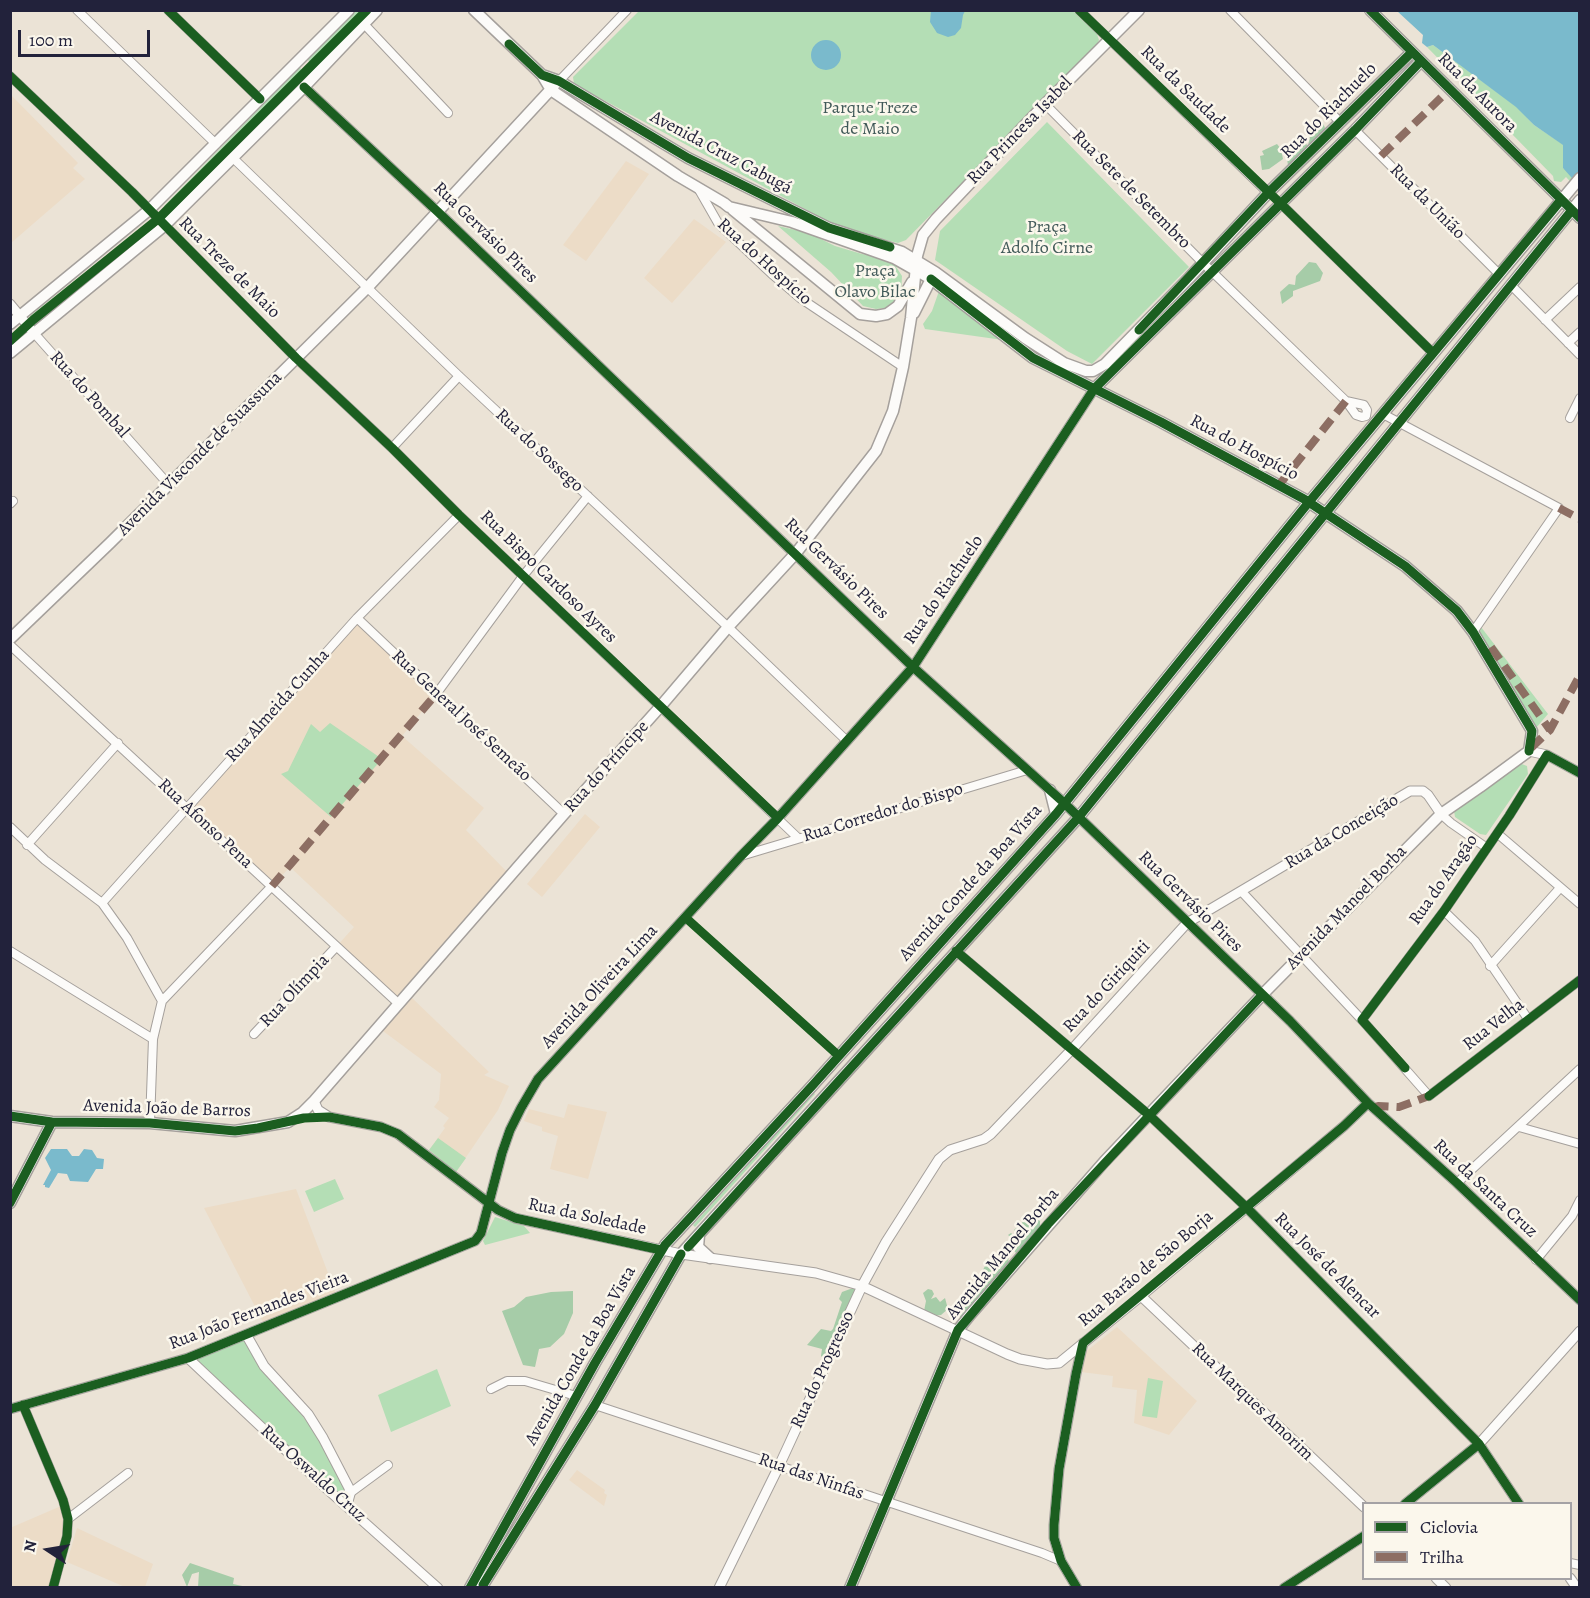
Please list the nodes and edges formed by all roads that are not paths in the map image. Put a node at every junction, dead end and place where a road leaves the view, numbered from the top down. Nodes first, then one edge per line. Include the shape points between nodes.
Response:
1 (76, 10) edge
2 (168, 10) edge
3 (349, 10) edge
4 (377, 10) edge
5 (474, 10) edge
6 (627, 10) edge
7 (1079, 10) edge
8 (1139, 10) edge
9 (1230, 10) edge
10 (1370, 10) edge
11 (364, 24) junction
12 (1110, 39) junction
13 (1412, 52) junction
14 (1421, 61) junction
15 (542, 75) junction
16 (10, 76) edge
17 (559, 81) junction
18 (304, 87) junction
19 (550, 90) junction
20 (260, 99) junction
21 (1045, 104) junction
22 (448, 113) dead end
23 (1341, 123) junction
24 (1355, 130) junction
25 (216, 144) junction
26 (234, 158) junction
27 (1577, 181) edge
28 (697, 187) junction
29 (1268, 193) junction
30 (1561, 200) junction
31 (1580, 200) edge
32 (1280, 203) junction
33 (729, 207) junction
34 (149, 210) junction
35 (438, 212) junction
36 (1576, 214) edge
37 (164, 226) junction
38 (1203, 263) junction
39 (915, 269) junction
40 (1213, 271) junction
41 (1500, 274) junction
42 (933, 276) junction
43 (1511, 285) junction
44 (1580, 287) edge
45 (367, 288) junction
46 (10, 304) edge
47 (20, 315) junction
48 (911, 318) junction
49 (1545, 320) junction
50 (10, 324) edge
51 (1580, 332) edge
52 (34, 333) junction
53 (1568, 343) junction
54 (10, 352) edge
55 (1433, 353) junction
56 (1580, 355) edge
57 (296, 358) junction
58 (903, 367) junction
59 (459, 376) junction
60 (1094, 389) junction
61 (1580, 398) edge
62 (1346, 401) dead end
63 (1383, 414) junction
64 (1570, 418) dead end
65 (1399, 422) junction
66 (392, 448) junction
67 (169, 484) junction
68 (588, 496) junction
69 (1309, 502) junction
70 (1326, 513) junction
71 (459, 515) junction
72 (796, 553) junction
73 (523, 576) junction
74 (357, 618) junction
75 (728, 627) junction
76 (1473, 632) junction
77 (10, 639) edge
78 (10, 645) edge
79 (913, 667) junction
80 (437, 693) junction
81 (660, 707) junction
82 (847, 741) junction
83 (118, 743) junction
84 (1529, 751) junction
85 (1547, 755) junction
86 (1027, 770) junction
87 (1580, 773) edge
88 (1050, 790) junction
89 (1064, 803) junction
90 (187, 807) junction
91 (564, 814) junction
92 (1056, 814) junction
93 (1441, 814) junction
94 (778, 818) junction
95 (1078, 818) junction
96 (10, 827) edge
97 (1498, 834) junction
98 (798, 838) junction
99 (27, 845) junction
100 (1487, 848) junction
101 (740, 857) junction
102 (272, 886) junction
103 (1560, 888) junction
104 (1242, 892) junction
105 (102, 903) junction
106 (1580, 904) edge
107 (1444, 911) junction
108 (1188, 923) junction
109 (336, 947) junction
110 (10, 951) edge
111 (957, 951) junction
112 (1302, 956) junction
113 (1490, 966) junction
114 (1580, 980) edge
115 (1262, 994) junction
116 (162, 1001) junction
117 (399, 1004) junction
118 (1528, 1019) junction
119 (1362, 1020) junction
120 (254, 1034) dead end
121 (153, 1039) junction
122 (1072, 1049) junction
123 (1580, 1069) edge
124 (314, 1101) junction
125 (1368, 1103) junction
126 (1149, 1115) junction
127 (10, 1116) edge
128 (52, 1122) junction
129 (150, 1123) junction
130 (1519, 1126) junction
131 (1580, 1144) edge
132 (939, 1159) joint
133 (1457, 1183) junction
134 (1580, 1200) edge
135 (10, 1203) edge
136 (490, 1203) junction
137 (1246, 1207) junction
138 (699, 1234) junction
139 (661, 1250) junction
140 (681, 1254) junction
141 (710, 1258) junction
142 (1536, 1260) junction
143 (862, 1286) junction
144 (1141, 1296) junction
145 (1580, 1300) edge
146 (958, 1330) junction
147 (1580, 1332) edge
148 (247, 1336) junction
149 (1083, 1343) junction
150 (188, 1359) junction
151 (491, 1389) dead end
152 (576, 1396) junction
153 (595, 1405) junction
154 (23, 1406) junction
155 (10, 1409) edge
156 (1479, 1444) junction
157 (388, 1464) dead end
158 (779, 1466) junction
159 (128, 1473) dead end
160 (350, 1493) junction
161 (886, 1502) junction
162 (1406, 1502) edge
163 (1519, 1502) edge
164 (347, 1505) junction
165 (1362, 1505) edge
166 (68, 1519) junction
167 (1362, 1537) edge
168 (1061, 1561) junction
169 (53, 1587) edge
170 (438, 1587) edge
171 (471, 1587) edge
172 (481, 1587) edge
173 (718, 1587) edge
174 (850, 1587) edge
175 (1077, 1587) edge
176 (1284, 1587) edge

1 - 25 street
2 - 20 street
3 - 20 main road
4 - 11 main road
5 - 15 main road, Avenida Cruz Cabugá
6 - 17 street
7 - 12 street, Rua da Saudade
8 - 12 main road, Rua Princesa Isabel
9 - 23 street
10 - 13 main road, Rua da Aurora
11 - 18 main road
11 - 22 street
12 - 21 main road, Rua Princesa Isabel
12 - 29 street, Rua da Saudade
13 - 14 main road, Rua da Aurora
13 - 23 main road, Rua do Riachuelo
14 - 24 main road, Rua do Riachuelo
14 - 30 main road, Rua da Aurora
15 - 17 main road, Avenida Cruz Cabugá
15 - 19 main road, Avenida Cruz Cabugá
16 - 34 street, Rua Treze de Maio
17 - 19 main road, Avenida Visconde de Suassuna
17 - 39 main road, Avenida Cruz Cabugá via 696,162 829,228 890,247
18 - 26 main road
18 - 35 street, Rua Gervásio Pires
19 - 28 main road, Avenida Cruz Cabugá
19 - 35 main road, Avenida Visconde de Suassuna
20 - 25 main road
21 - 38 street, Rua Sete de Setembro
21 - 39 main road, Rua Princesa Isabel via 923,235
23 - 29 main road, Rua do Riachuelo
24 - 32 main road, Rua do Riachuelo
24 - 41 street, Rua da União
25 - 34 main road
26 - 37 main road
26 - 45 street, Rua do Sossego
27 - 30 main road, Avenida Conde da Boa Vista
28 - 33 main road, Avenida Cruz Cabugá
28 - 58 street, Rua do Hospício via 718,223 773,275 800,298
29 - 38 main road, Rua do Riachuelo
30 - 36 main road, Rua da Aurora
30 - 41 main road, Avenida Conde da Boa Vista
31 - 36 main road, Avenida Conde da Boa Vista
32 - 40 main road, Rua do Riachuelo
32 - 55 street
33 - 39 main road, Avenida Cruz Cabugá via 806,227 889,255
33 - 39 main road via 860,314 887,314 898,306
34 - 37 street, Rua Treze de Maio
34 - 47 main road
35 - 45 main road, Avenida Visconde de Suassuna
35 - 72 street, Rua Gervásio Pires
36 - 43 main road, Avenida Conde da Boa Vista
37 - 52 main road
37 - 57 street, Rua Treze de Maio
38 - 40 street, Rua Sete de Setembro
38 - 42 main road, Rua do Riachuelo via 1093,371 1077,369
39 - 42 main road, Avenida Cruz Cabugá
39 - 48 main road
40 - 60 main road, Rua do Riachuelo
40 - 62 street, Rua Sete de Setembro
41 - 55 main road, Avenida Conde da Boa Vista
42 - 48 main road
42 - 60 main road, Rua do Hospício via 1033,358
43 - 49 street
43 - 65 main road, Avenida Conde da Boa Vista
44 - 49 street
45 - 57 main road, Avenida Visconde de Suassuna
45 - 59 street, Rua do Sossego
46 - 47 street, Rua do Pombal
47 - 50 main road
47 - 52 street, Rua do Pombal
48 - 58 main road, Rua do Príncipe
49 - 53 street
51 - 53 street
52 - 54 main road
52 - 67 street, Rua do Pombal
53 - 56 street
55 - 63 main road, Avenida Conde da Boa Vista
57 - 66 street, Rua Bispo Cardoso Ayres
57 - 67 main road, Avenida Visconde de Suassuna
58 - 72 main road, Rua do Príncipe via 876,451
59 - 66 street
59 - 68 street, Rua do Sossego
60 - 69 main road, Rua do Hospício
60 - 79 street, Rua do Riachuelo
61 - 64 street
63 - 65 street
63 - 69 main road, Avenida Conde da Boa Vista
65 - 70 main road, Avenida Conde da Boa Vista
65 - 76 street via 1559,508
66 - 71 street, Rua Bispo Cardoso Ayres
67 - 77 main road, Avenida Visconde de Suassuna
68 - 73 street
68 - 75 street, Rua do Sossego
69 - 70 main road, Rua do Hospício
69 - 89 main road, Avenida Conde da Boa Vista
70 - 76 main road, Rua do Hospício via 1405,566 1457,611
70 - 95 main road, Avenida Conde da Boa Vista
71 - 73 street, Rua Bispo Cardoso Ayres
71 - 74 street, Rua Almeida Cunha
72 - 75 main road, Rua do Príncipe
72 - 79 street, Rua Gervásio Pires
73 - 80 street
73 - 81 street, Rua Bispo Cardoso Ayres
74 - 80 street, Rua General José Semeão
74 - 90 street, Rua Almeida Cunha
75 - 81 main road, Rua do Príncipe
75 - 82 street, Rua do Sossego
76 - 84 main road, Rua do Hospício via 1532,731
78 - 83 street, Rua Afonso Pena
79 - 82 street, Rua do Riachuelo
79 - 86 street, Rua Gervásio Pires
80 - 91 street, Rua General José Semeão
81 - 91 main road, Rua do Príncipe
81 - 94 street, Rua Bispo Cardoso Ayres
82 - 94 street, Rua do Riachuelo
83 - 90 street, Rua Afonso Pena
83 - 99 street
84 - 85 street
84 - 93 main road, Avenida Manoel Borba
85 - 87 street
85 - 97 street, Rua do Aragão
86 - 88 street, Rua Gervásio Pires
86 - 98 street, Rua Corredor do Bispo
88 - 89 street, Rua Gervásio Pires
88 - 92 main road
89 - 92 main road, Avenida Conde da Boa Vista
89 - 95 street, Rua Gervásio Pires
90 - 102 street, Rua Afonso Pena
90 - 105 street, Rua Almeida Cunha
91 - 117 main road, Rua do Príncipe
92 - 139 main road, Avenida Conde da Boa Vista
93 - 100 street, Rua da Conceição
93 - 104 street, Rua da Conceição via 1423,791 1410,791
93 - 112 main road, Avenida Manoel Borba
94 - 98 street, Rua Bispo Cardoso Ayres
94 - 101 street, Avenida Oliveira Lima
95 - 108 street, Rua Gervásio Pires
95 - 111 main road, Avenida Conde da Boa Vista
96 - 99 street
97 - 100 street, Rua do Aragão
97 - 103 street
98 - 101 street, Rua Corredor do Bispo
99 - 105 street
100 - 107 street, Rua do Aragão
101 - 136 street, Avenida Oliveira Lima via 538,1079 510,1130
102 - 109 street, Rua Afonso Pena
102 - 116 street
103 - 106 street
103 - 113 street
104 - 108 street, Rua da Conceição
104 - 112 street
105 - 116 street
107 - 113 street via 1475,941
107 - 119 street, Rua do Aragão
108 - 115 street, Rua Gervásio Pires
108 - 122 street, Rua do Giriquiti
109 - 117 street, Rua Afonso Pena
109 - 120 street, Rua Olímpia
110 - 121 street
111 - 122 street, Rua José de Alencar
111 - 138 main road, Avenida Conde da Boa Vista
112 - 115 main road, Avenida Manoel Borba
112 - 119 street
113 - 118 street
114 - 118 street, Rua Velha
115 - 125 street, Rua Gervásio Pires
115 - 126 main road, Avenida Manoel Borba
116 - 121 street
117 - 124 main road, Rua do Príncipe
118 - 119 street, Rua Velha via 1429,1096
121 - 129 street
122 - 126 street, Rua José de Alencar
122 - 132 street, Rua do Giriquiti via 991,1134 950,1150
123 - 130 street
124 - 129 main road, Avenida João de Barros via 288,1122 258,1128 235,1131
124 - 136 street, Rua da Soledade via 318,1110 329,1117 398,1134
125 - 133 street, Rua da Santa Cruz
125 - 137 street, Rua Barão de São Borja
126 - 137 street, Rua José de Alencar
126 - 146 main road, Avenida Manoel Borba via 1048,1224
127 - 128 main road, Avenida João de Barros
128 - 129 main road, Avenida João de Barros
128 - 135 main road
130 - 131 street
130 - 133 street
132 - 143 street, Rua do Progresso
133 - 142 street, Rua da Santa Cruz
134 - 142 street via 1572,1216
136 - 139 street, Rua da Soledade via 515,1218
136 - 148 street, Rua João Fernandes Vieira via 475,1241
137 - 144 street, Rua Barão de São Borja
137 - 156 street, Rua José de Alencar
138 - 140 main road, Avenida Conde da Boa Vista
138 - 141 main road via 698,1248
139 - 140 street, Rua da Soledade
139 - 152 main road, Avenida Conde da Boa Vista
140 - 141 street, Rua da Soledade
140 - 153 main road, Avenida Conde da Boa Vista
141 - 143 street, Rua da Soledade via 816,1273
142 - 145 street, Rua da Santa Cruz
143 - 146 street, Rua da Soledade
143 - 158 street, Rua do Progresso
144 - 149 street, Rua Barão de São Borja
144 - 165 street, Rua Marques Amorim
146 - 149 street, Rua da Soledade via 1013,1356 1047,1364 1059,1363
146 - 161 main road, Avenida Manoel Borba
147 - 156 street
148 - 150 street, Rua João Fernandes Vieira
148 - 160 street via 264,1366 308,1414 324,1438
149 - 168 street, Rua Barão de São Borja via 1059,1470 1054,1538
150 - 154 street, Rua João Fernandes Vieira
150 - 164 street, Rua Oswaldo Cruz
151 - 152 street via 507,1381 525,1381
152 - 171 main road, Avenida Conde da Boa Vista
153 - 158 street, Rua das Ninfas
153 - 172 main road, Avenida Conde da Boa Vista
154 - 155 street, Rua João Fernandes Vieira
154 - 166 street
156 - 162 street
156 - 163 street, Rua José de Alencar
157 - 160 street
158 - 161 street, Rua das Ninfas
158 - 173 street, Rua do Progresso
159 - 166 street
160 - 164 street
161 - 168 street, Rua das Ninfas
161 - 174 main road, Avenida Manoel Borba
164 - 170 street, Rua Oswaldo Cruz
166 - 169 street
167 - 176 street
168 - 175 street, Rua Barão de São Borja

